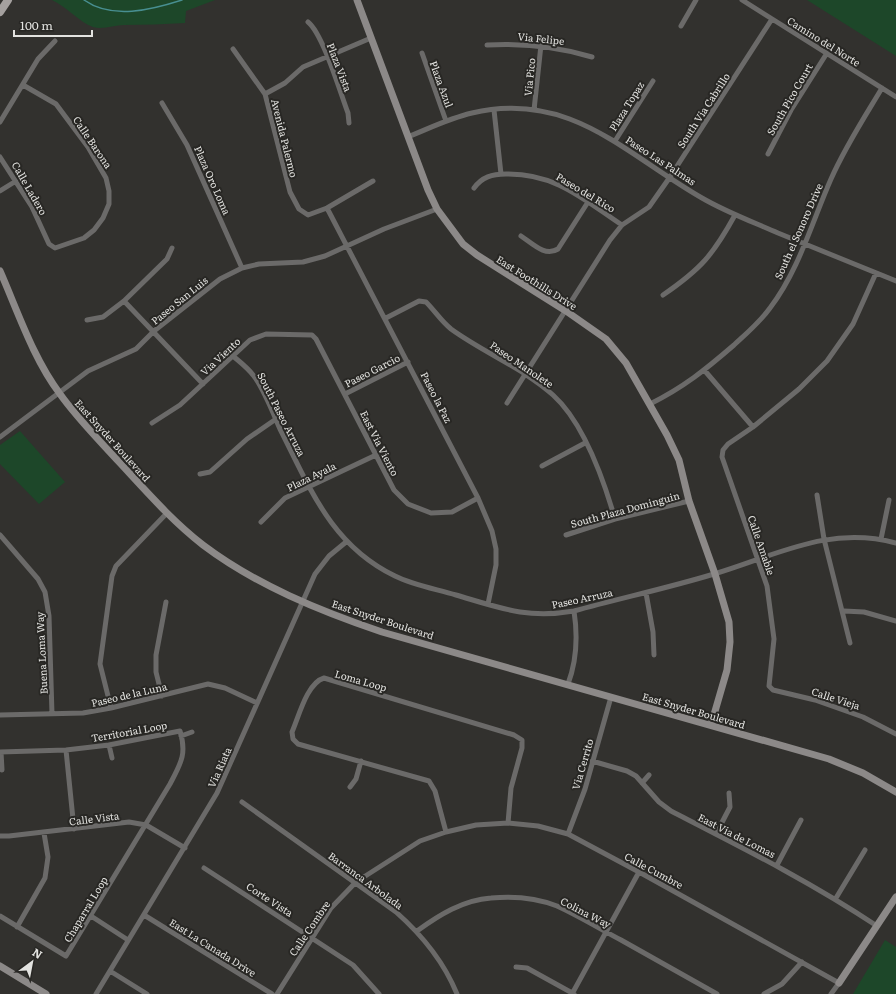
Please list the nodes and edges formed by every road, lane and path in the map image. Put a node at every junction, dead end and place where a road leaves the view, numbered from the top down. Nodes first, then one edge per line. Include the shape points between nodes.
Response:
1 (8, 0) edge
2 (357, 0) edge
3 (696, 0) edge
4 (742, 0) edge
5 (0, 12) edge
6 (772, 19) junction
7 (308, 22) dead end
8 (681, 26) dead end
9 (371, 38) junction
10 (55, 41) dead end
11 (487, 44) dead end
12 (541, 45) junction
13 (233, 50) dead end
14 (827, 53) junction
15 (422, 54) dead end
16 (326, 56) junction
17 (592, 57) dead end
18 (653, 81) dead end
19 (23, 84) junction
20 (882, 88) junction
21 (265, 94) junction
22 (896, 98) edge
23 (162, 103) dead end
24 (494, 110) junction
25 (534, 110) junction
26 (446, 121) junction
27 (0, 122) edge
28 (349, 123) dead end
29 (410, 136) junction
30 (616, 141) junction
31 (768, 154) dead end
32 (0, 157) edge
33 (501, 174) junction
34 (670, 177) junction
35 (16, 181) junction
36 (373, 181) dead end
37 (474, 188) dead end
38 (0, 191) edge
39 (588, 202) junction
40 (327, 208) junction
41 (437, 209) junction
42 (735, 215) junction
43 (622, 225) junction
44 (521, 236) dead end
45 (804, 244) junction
46 (348, 247) junction
47 (55, 248) joint
48 (172, 248) dead end
49 (242, 268) junction
50 (0, 272) edge
51 (876, 272) junction
52 (896, 281) edge
53 (663, 295) dead end
54 (124, 301) junction
55 (566, 311) junction
56 (386, 318) junction
57 (87, 320) dead end
58 (154, 331) junction
59 (296, 334) joint
60 (233, 356) junction
61 (408, 362) junction
62 (704, 371) junction
63 (525, 375) junction
64 (204, 384) junction
65 (59, 393) junction
66 (344, 394) junction
67 (507, 403) dead end
68 (650, 404) junction
69 (276, 419) junction
70 (152, 423) dead end
71 (753, 427) junction
72 (0, 437) edge
73 (585, 443) junction
74 (376, 455) junction
75 (542, 466) dead end
76 (200, 474) dead end
77 (309, 486) junction
78 (817, 495) dead end
79 (478, 498) junction
80 (889, 500) dead end
81 (689, 501) junction
82 (167, 513) junction
83 (615, 519) junction
84 (261, 522) dead end
85 (0, 535) edge
86 (566, 535) dead end
87 (824, 539) junction
88 (881, 539) junction
89 (346, 542) junction
90 (896, 543) edge
91 (756, 558) junction
92 (715, 574) junction
93 (646, 593) junction
94 (166, 602) dead end
95 (302, 602) junction
96 (488, 604) junction
97 (574, 611) junction
98 (844, 611) junction
99 (896, 621) edge
100 (850, 643) dead end
101 (654, 655) dead end
102 (568, 684) junction
103 (769, 686) joint
104 (162, 696) junction
105 (611, 697) junction
106 (257, 703) junction
107 (111, 708) junction
108 (52, 714) junction
109 (0, 715) edge
110 (711, 725) junction
111 (192, 732) dead end
112 (896, 734) edge
113 (181, 736) junction
114 (109, 745) junction
115 (66, 750) junction
116 (1, 752) edge
117 (112, 758) dead end
118 (361, 761) junction
119 (592, 761) junction
120 (2, 770) dead end
121 (649, 775) dead end
122 (642, 783) junction
123 (350, 787) dead end
124 (896, 792) edge
125 (729, 793) dead end
126 (242, 802) dead end
127 (801, 820) dead end
128 (508, 823) junction
129 (146, 825) junction
130 (74, 829) junction
131 (446, 832) junction
132 (44, 833) junction
133 (568, 834) junction
134 (716, 834) junction
135 (0, 836) edge
136 (185, 848) junction
137 (865, 850) dead end
138 (777, 864) junction
139 (204, 868) dead end
140 (639, 872) junction
141 (356, 882) junction
142 (896, 897) edge
143 (836, 898) junction
144 (144, 915) junction
145 (0, 916) edge
146 (91, 916) junction
147 (877, 926) junction
148 (17, 927) junction
149 (417, 931) junction
150 (605, 931) junction
151 (312, 937) junction
152 (128, 940) junction
153 (802, 962) junction
154 (0, 966) edge
155 (516, 967) dead end
156 (110, 971) junction
157 (839, 983) junction
158 (46, 994) edge
159 (96, 994) edge
160 (147, 994) edge
161 (272, 994) edge
162 (277, 994) edge
163 (379, 994) edge
164 (457, 994) edge
165 (573, 994) edge
166 (716, 994) edge
167 (764, 994) edge
168 (831, 994) edge

1 - 5 main road
2 - 9 street, East Foothills Drive
3 - 8 street
4 - 6 street, Camino del Norte
6 - 14 street, Camino del Norte
6 - 34 street, South Via Cabrillo
7 - 16 street, Plaza Vista via 314,27
9 - 16 street
9 - 29 street, East Foothills Drive
10 - 19 street via 38,60
11 - 12 street, Via Felipe
12 - 17 street, Via Felipe via 567,49
12 - 25 street, Via Pico
13 - 21 street, Avenida Palermo
14 - 20 street, Camino del Norte
14 - 31 street, South Pico Court via 791,110
15 - 26 street, Plaza Azul
16 - 21 street via 303,67 285,83
16 - 28 street, Plaza Vista via 348,113
18 - 30 street, Plaza Topaz
19 - 27 street
19 - 47 street, Calle Barona via 56,104 88,147 106,178 109,191 109,204 94,230 84,238
20 - 22 street, Camino del Norte
20 - 45 street, South el Sonoro Drive via 832,178
21 - 40 street, Avenida Palermo via 290,192 299,209 308,215
23 - 49 street, Plaza Oro Loma via 187,145
24 - 25 street, Paseo Las Palmas
24 - 26 street, Paseo Las Palmas
24 - 33 street
25 - 30 street, Paseo Las Palmas via 564,116
26 - 29 street, Paseo Las Palmas
29 - 41 street, East Foothills Drive
30 - 34 street, Paseo Las Palmas
32 - 35 street, Calle Ladero
33 - 37 street, Paseo del Rico via 490,175 479,181
33 - 39 street, Paseo del Rico via 539,176 560,184
34 - 42 street, Paseo Las Palmas
34 - 43 street, South Via Cabrillo via 649,207
35 - 38 street
35 - 47 street, Calle Ladero via 32,207 49,244
36 - 40 street
39 - 43 street, Paseo del Rico
39 - 44 street via 558,249 552,253 545,252
40 - 46 street, Paseo la Paz
41 - 46 street, Paseo San Luis via 384,229
41 - 55 street, East Foothills Drive via 463,244
42 - 45 street, Paseo Las Palmas
42 - 53 street via 718,246 704,263
43 - 55 street, South Via Cabrillo
45 - 51 street, Paseo Las Palmas
45 - 62 street, South el Sonoro Drive via 785,285 770,308 751,330
46 - 49 street, Paseo San Luis via 303,262 259,264
46 - 56 street, Paseo la Paz
48 - 54 street via 167,259
49 - 58 street, Paseo San Luis via 203,290
50 - 65 street, East Snyder Boulevard via 39,360
51 - 52 street, Paseo Las Palmas
51 - 71 street, Calle Amable via 853,324 827,360 799,389
54 - 57 street via 104,317
54 - 58 street
55 - 63 street, South Via Cabrillo
55 - 68 street, East Foothills Drive via 606,339 626,363
56 - 61 street, Paseo la Paz
56 - 63 street, Paseo Manolete via 419,301 426,302 438,318 451,329
58 - 64 street
58 - 65 street, Paseo San Luis via 136,349 88,372
59 - 60 street, Via Viento via 266,334 250,340
59 - 66 street, East Via Viento via 312,335 316,339
60 - 64 street, Via Viento
60 - 69 street, South Paseo Arruza via 253,375
61 - 66 street, Paseo Garcio
61 - 79 street, Paseo la Paz
62 - 68 street, South el Sonoro Drive via 680,389
62 - 71 street
63 - 67 street, South Via Cabrillo
63 - 73 street, Paseo Manolete via 554,396 572,417
64 - 70 street, Via Viento via 180,405
65 - 72 street, Paseo San Luis
65 - 82 street, East Snyder Boulevard via 102,444
66 - 74 street, East Via Viento
68 - 81 street, East Foothills Drive via 679,460
69 - 76 street via 247,439 210,472
69 - 77 street, South Paseo Arruza
71 - 91 street, Calle Amable via 728,444 723,450 722,457
73 - 75 street
73 - 83 street, Paseo Manolete via 604,480
74 - 77 street, Plaza Ayala
74 - 79 street, East Via Viento via 394,490 408,504 431,513 452,512
77 - 84 street, Plaza Ayala via 285,498
77 - 89 street, Paseo Arruza via 327,517
78 - 87 street
79 - 96 street, Paseo la Paz via 492,531 496,549 496,565
80 - 88 street
81 - 83 street, South Plaza Dominguin
81 - 92 street, East Foothills Drive
82 - 95 street, East Snyder Boulevard via 204,545 256,579
82 - 107 street via 116,566 112,576 100,664
83 - 86 street, South Plaza Dominguin
85 - 108 street, Buena Loma Way via 38,579 44,592 49,616
87 - 88 street, Paseo Arruza via 851,536
87 - 91 street, Paseo Arruza
87 - 98 street
88 - 90 street, Paseo Arruza
89 - 95 street, Via Riata via 329,556 315,574
89 - 96 street, Paseo Arruza via 368,560 396,577
91 - 92 street, Paseo Arruza
91 - 103 street, Calle Amable via 767,586 773,620 774,639
92 - 93 street, Paseo Arruza
92 - 110 street, East Foothills Drive via 729,622 730,642 727,670
93 - 97 street, Paseo Arruza
93 - 101 street via 654,632
94 - 104 street via 156,655 156,672
95 - 102 street, East Snyder Boulevard via 382,632
95 - 106 street, Via Riata
96 - 97 street, Paseo Arruza via 535,615
97 - 102 street via 577,649
98 - 99 street via 864,612
98 - 100 street
102 - 105 street, East Snyder Boulevard
103 - 112 street, Calle Vieja via 773,690 814,700 864,717
104 - 106 street, Paseo de la Luna via 208,684 225,688
104 - 107 street, Paseo de la Luna
105 - 110 street, East Snyder Boulevard
105 - 119 street, Via Cerrito
106 - 136 street, Via Riata via 217,793
107 - 108 street, Paseo de la Luna via 83,713
108 - 109 street, Paseo de la Luna
110 - 124 street, East Snyder Boulevard via 829,759 863,773
111 - 113 street
113 - 114 street, Territorial Loop via 180,731
113 - 129 street, Territorial Loop via 184,745 181,763
114 - 115 street, Territorial Loop
114 - 117 street
115 - 116 street, Territorial Loop
115 - 130 street
116 - 120 street
118 - 123 street via 356,779
118 - 128 street, Loma Loop via 298,744 293,739 292,732 311,687 317,680 324,678 514,735 522,740 511,788
118 - 131 street, Loma Loop via 429,782 435,790
119 - 122 street, East Via de Lomas via 627,771
119 - 133 street, Via Cerrito
121 - 122 street
122 - 134 street, East Via de Lomas via 671,811
125 - 134 street via 730,807
126 - 141 street, Barranca Arbolada
127 - 138 street
128 - 131 street, Calle Cumbre via 476,825
128 - 133 street, Calle Cumbre via 538,826
129 - 130 street, Calle Vista via 129,822
129 - 136 street, Calle Vista
129 - 146 street, Chaparral Loop
130 - 132 street, Calle Vista
131 - 141 street, Calle Combre via 420,841
132 - 135 street, Calle Vista
132 - 148 street via 48,857 45,878
133 - 140 street, Calle Cumbre
134 - 138 street, East Via de Lomas
136 - 144 street, Via Riata
137 - 143 street
138 - 143 street, East Via de Lomas
139 - 151 street, Corte Vista
140 - 150 street
140 - 153 street, Calle Cumbre
141 - 149 street, Barranca Arbolada
141 - 151 street, Calle Combre via 331,908
142 - 147 street
143 - 147 street, East Via de Lomas
144 - 152 street, Via Riata
144 - 161 street, East La Canada Drive
145 - 148 street, Chaparral Loop
146 - 148 street, Chaparral Loop via 66,956
146 - 152 street
147 - 157 street
149 - 150 street, Colina Way via 441,914 463,904 489,898 511,897 556,906
149 - 164 street, Barranca Arbolada via 434,952
150 - 165 street
150 - 166 street, Colina Way
151 - 162 street, Calle Combre
151 - 163 street, Corte Vista via 353,965
152 - 156 street, Via Riata
153 - 157 street, Calle Cumbre
153 - 167 street via 782,984
154 - 158 street
155 - 165 street via 527,968
156 - 159 street, Via Riata
156 - 160 street
157 - 168 street

